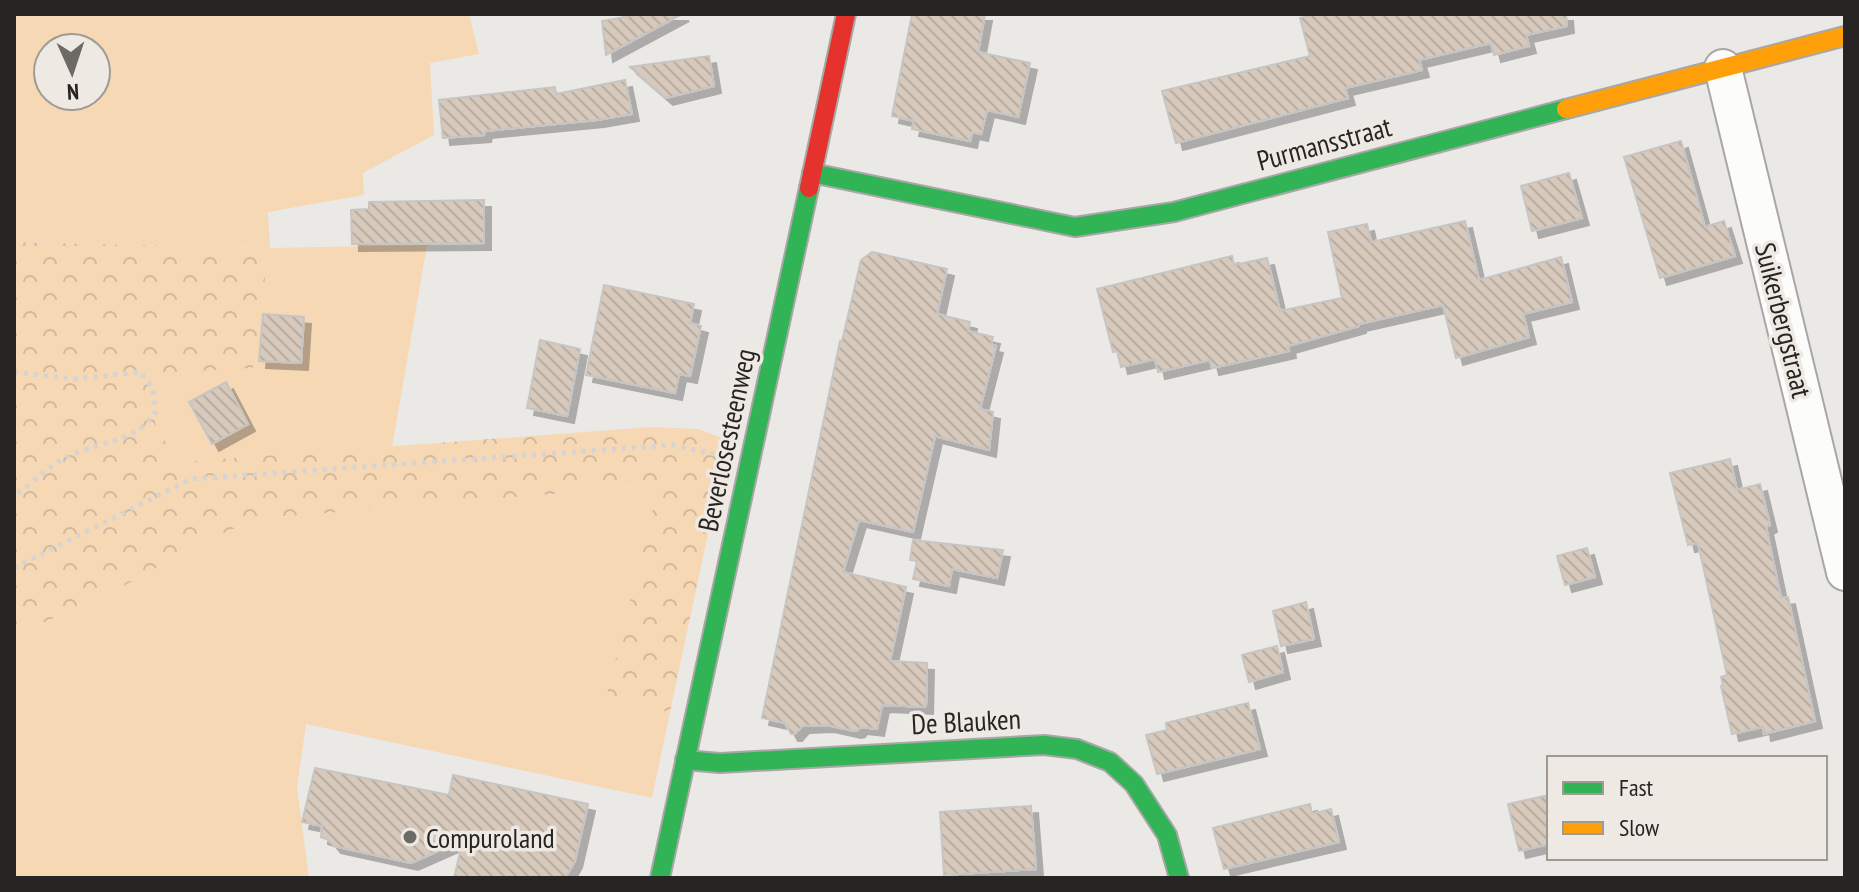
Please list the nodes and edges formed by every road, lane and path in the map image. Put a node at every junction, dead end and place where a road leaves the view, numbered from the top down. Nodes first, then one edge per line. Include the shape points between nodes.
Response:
1 (846, 14) edge
2 (1845, 36) edge
3 (1723, 68) junction
4 (812, 173) junction
5 (14, 372) edge
6 (750, 462) junction
7 (14, 496) edge
8 (14, 568) edge
9 (1845, 572) edge
10 (685, 760) junction
11 (660, 878) edge
12 (1179, 878) edge

1 - 4 street, Beverlosesteenweg
2 - 3 street, Purmansstraat
3 - 4 street, Purmansstraat via 1174,212 1075,227
3 - 9 street, Suikerbergstraat
4 - 6 street, Beverlosesteenweg
5 - 7 path via 74,379 140,372 153,389 155,414 126,437 69,456
6 - 8 path via 672,445 191,479
6 - 10 street, Beverlosesteenweg
10 - 11 street, Beverlosesteenweg
10 - 12 street, De Blauken via 720,763 1044,745 1077,749 1110,762 1134,784 1167,835

